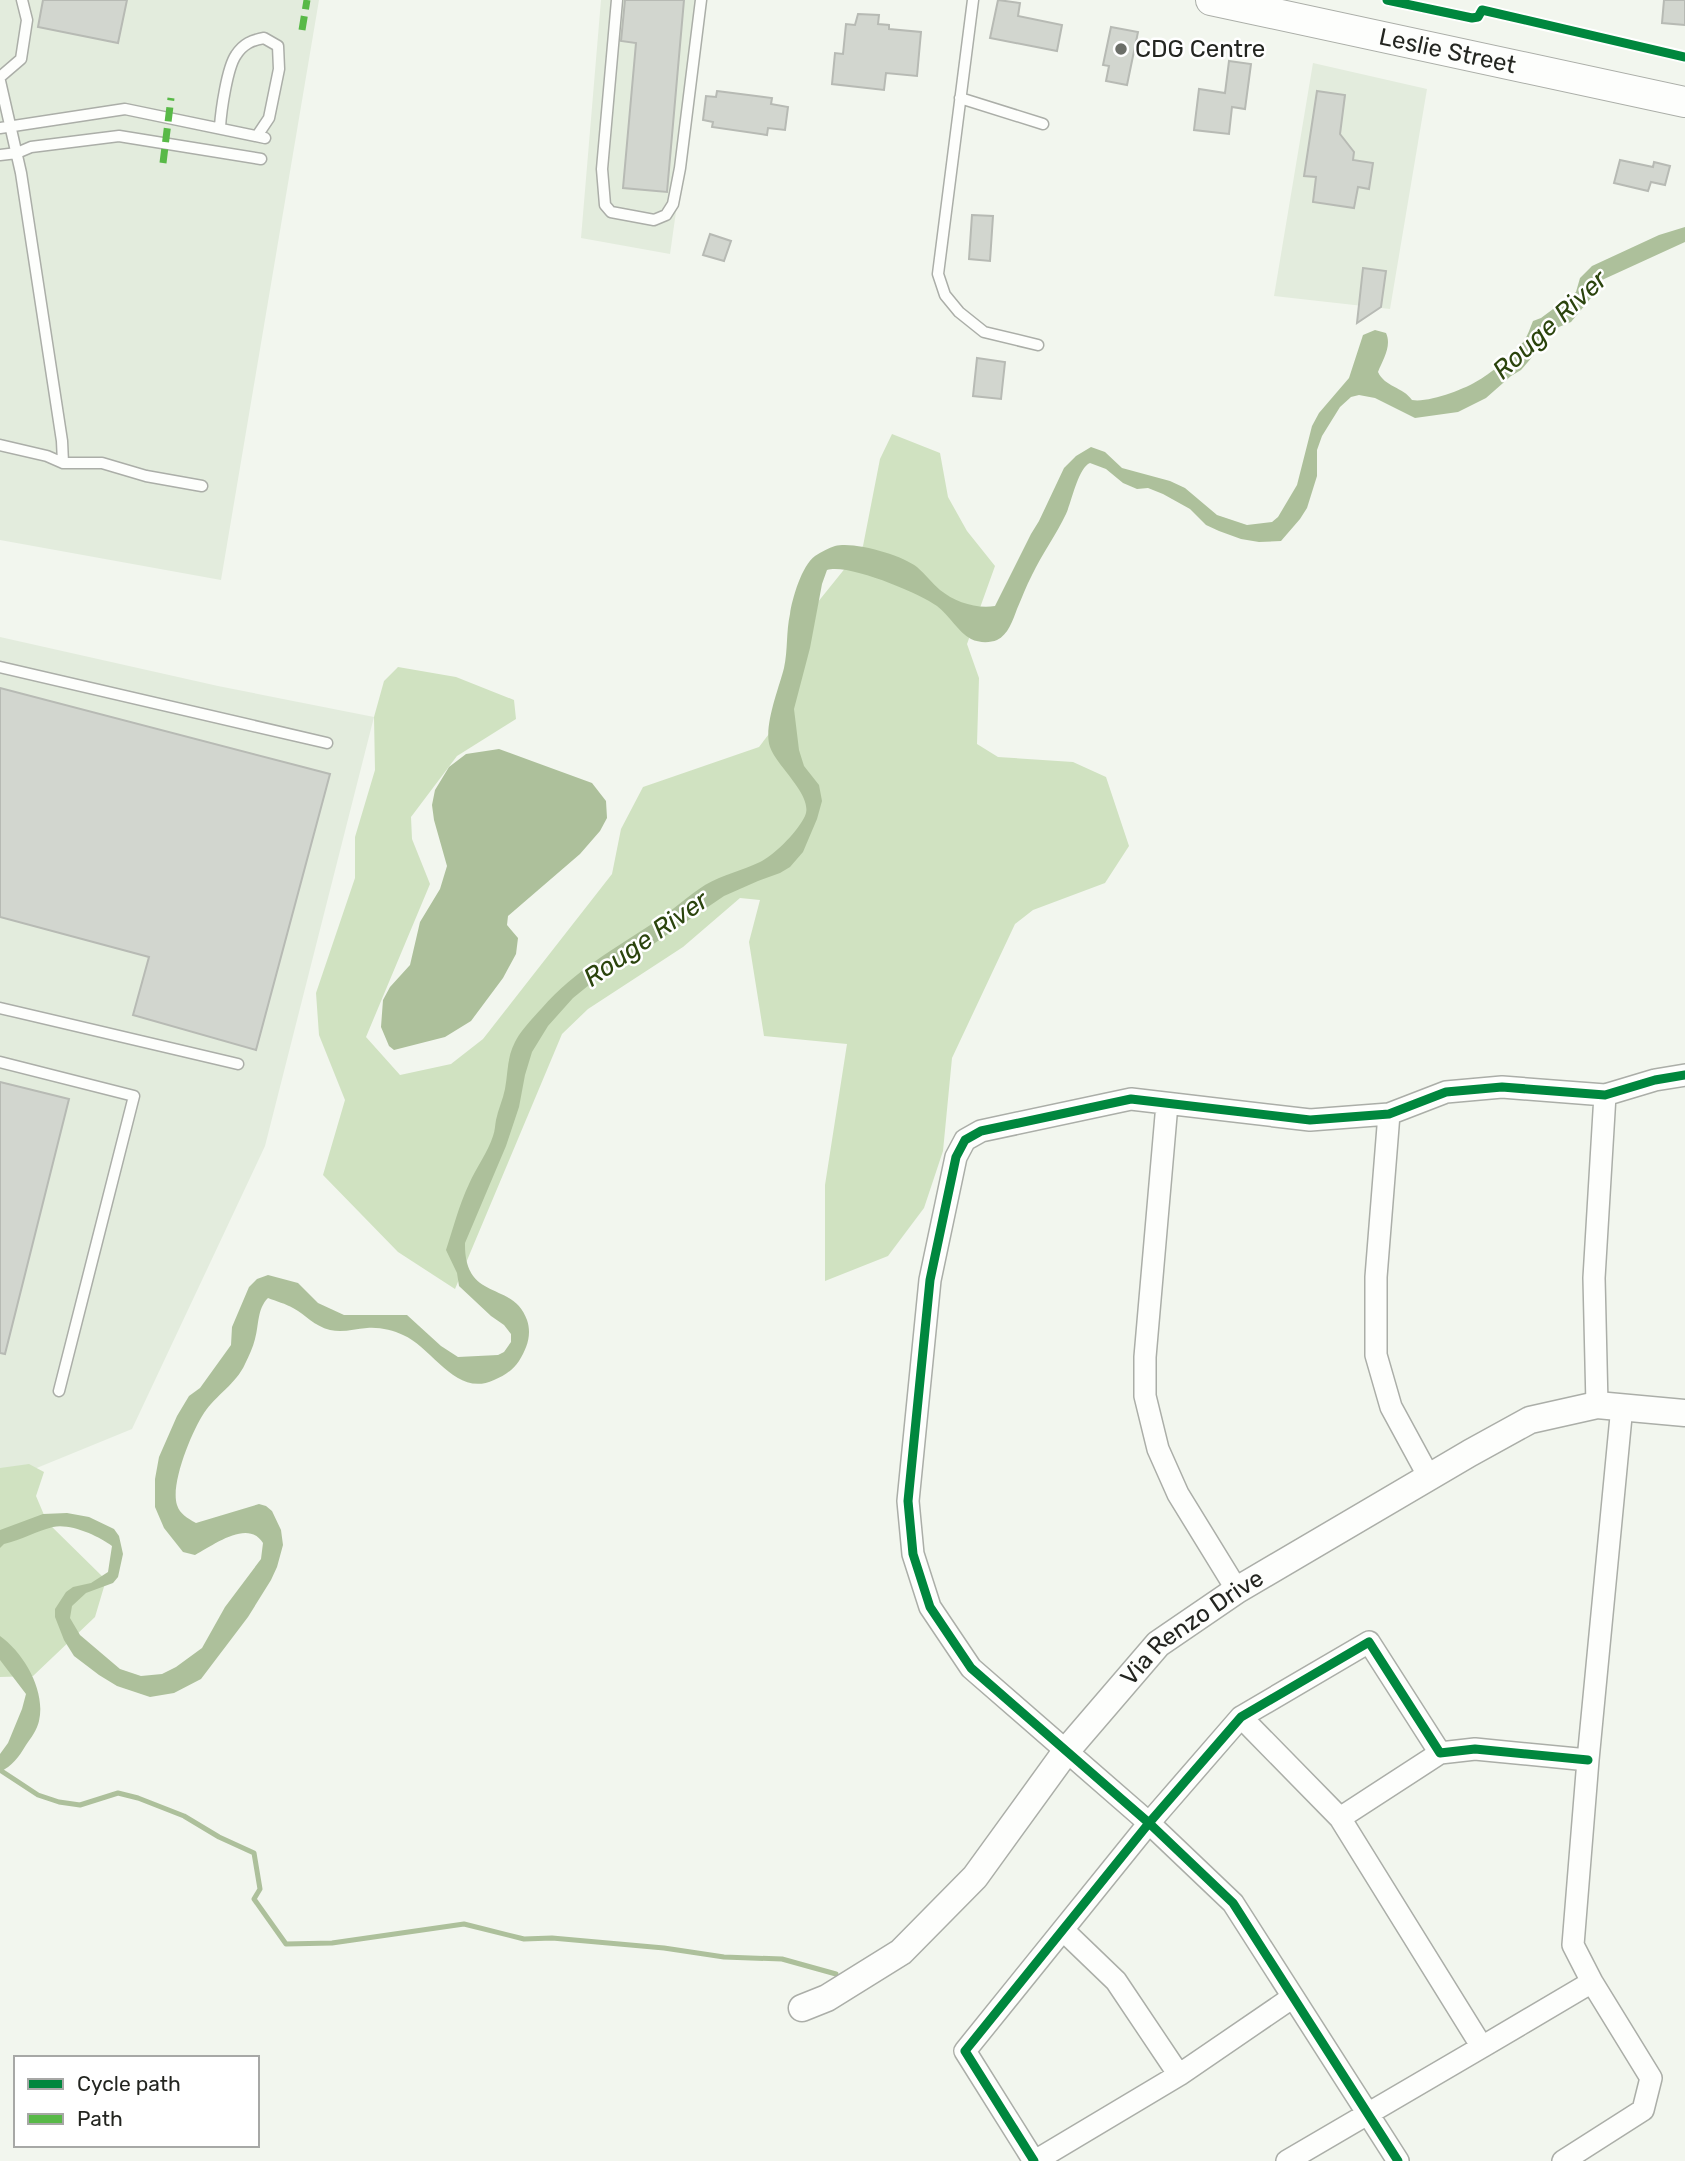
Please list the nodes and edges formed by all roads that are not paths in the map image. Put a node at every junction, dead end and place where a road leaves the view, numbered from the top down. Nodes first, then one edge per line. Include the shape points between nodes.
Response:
1 (22, 0) edge
2 (617, 0) edge
3 (701, 0) edge
4 (973, 0) edge
5 (1210, 0) edge
6 (0, 79) edge
7 (960, 98) junction
8 (1685, 102) edge
9 (1043, 124) dead end
10 (5, 127) edge
11 (220, 127) junction
12 (18, 153) junction
13 (0, 155) edge
14 (261, 159) dead end
15 (1038, 345) dead end
16 (1, 446) edge
17 (63, 463) junction
18 (202, 486) dead end
19 (0, 667) edge
20 (327, 743) dead end
21 (0, 1008) edge
22 (0, 1062) edge
23 (238, 1064) dead end
24 (1685, 1075) edge
25 (1605, 1095) junction
26 (1167, 1104) junction
27 (1389, 1114) junction
28 (59, 1391) dead end
29 (1610, 1405) junction
30 (1685, 1413) edge
31 (1429, 1477) junction
32 (1237, 1590) junction
33 (1241, 1717) junction
34 (1067, 1749) junction
35 (1440, 1753) junction
36 (1588, 1760) junction
37 (1340, 1818) junction
38 (1149, 1823) junction
39 (1063, 1930) junction
40 (1592, 1982) junction
41 (1293, 1997) junction
42 (802, 2008) dead end
43 (1482, 2047) junction
44 (1179, 2076) junction
45 (1366, 2113) junction
46 (1034, 2161) edge
47 (1287, 2161) edge
48 (1398, 2161) edge
49 (1563, 2161) edge

1 - 6 lane via 27,20 21,59
2 - 3 lane via 602,169 605,205 611,212 654,220 666,215 673,204
4 - 7 lane
5 - 8 main road, Leslie Street
6 - 10 lane
7 - 9 lane
7 - 15 lane via 938,274 945,295 984,332
10 - 11 lane via 125,109
10 - 12 lane
11 - 11 lane via 261,137 279,69 278,46 264,38 250,41 235,55
12 - 13 lane
12 - 14 lane via 118,136
12 - 17 lane
16 - 17 lane
17 - 18 lane via 102,463
19 - 20 lane
21 - 23 lane
22 - 28 lane via 134,1096
24 - 25 street
25 - 27 street via 1502,1087 1446,1092
25 - 29 street via 1594,1278
26 - 27 street via 1310,1121
26 - 32 street via 1145,1396 1158,1449 1178,1494
26 - 34 street via 1131,1099 981,1130 965,1140 956,1157 930,1280 908,1501 913,1554 930,1607 971,1668
27 - 31 street via 1376,1277 1376,1355 1391,1407
29 - 30 street, Via Renzo Drive
29 - 31 street, Via Renzo Drive via 1530,1420
29 - 36 street
31 - 32 street, Via Renzo Drive
32 - 34 street, Via Renzo Drive via 1158,1644
33 - 35 street via 1369,1642
33 - 37 street
33 - 38 street
34 - 38 street
34 - 42 street, Via Renzo Drive via 975,1877 901,1952 827,1998
35 - 36 street via 1475,1749
35 - 37 street
36 - 40 street via 1573,1945
37 - 43 street
38 - 39 street
38 - 41 street via 1233,1903
39 - 44 street via 1116,1981
39 - 46 street via 965,2051
40 - 43 street
40 - 49 street via 1651,2078 1643,2110
41 - 44 street
41 - 45 street
43 - 45 street
44 - 46 street
45 - 47 street
45 - 48 street

